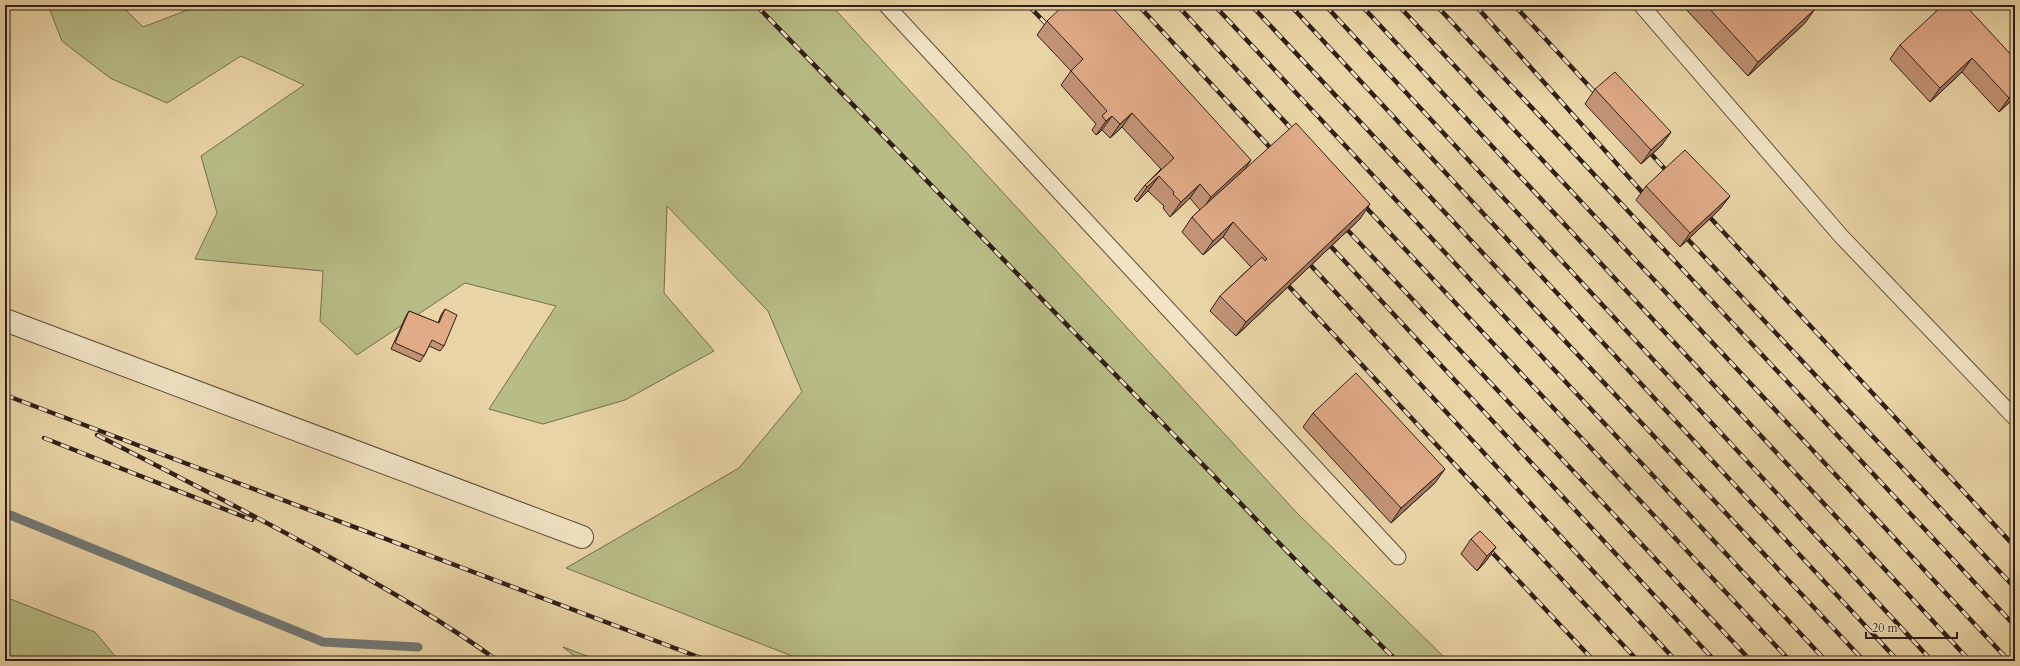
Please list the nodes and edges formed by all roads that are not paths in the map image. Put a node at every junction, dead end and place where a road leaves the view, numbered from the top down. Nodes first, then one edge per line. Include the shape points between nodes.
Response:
1 (886, 5) edge
2 (1641, 5) edge
3 (5, 320) edge
4 (2015, 418) edge
5 (582, 537) dead end
6 (1398, 557) dead end

1 - 6 lane
2 - 4 lane via 1841,236
3 - 5 street

